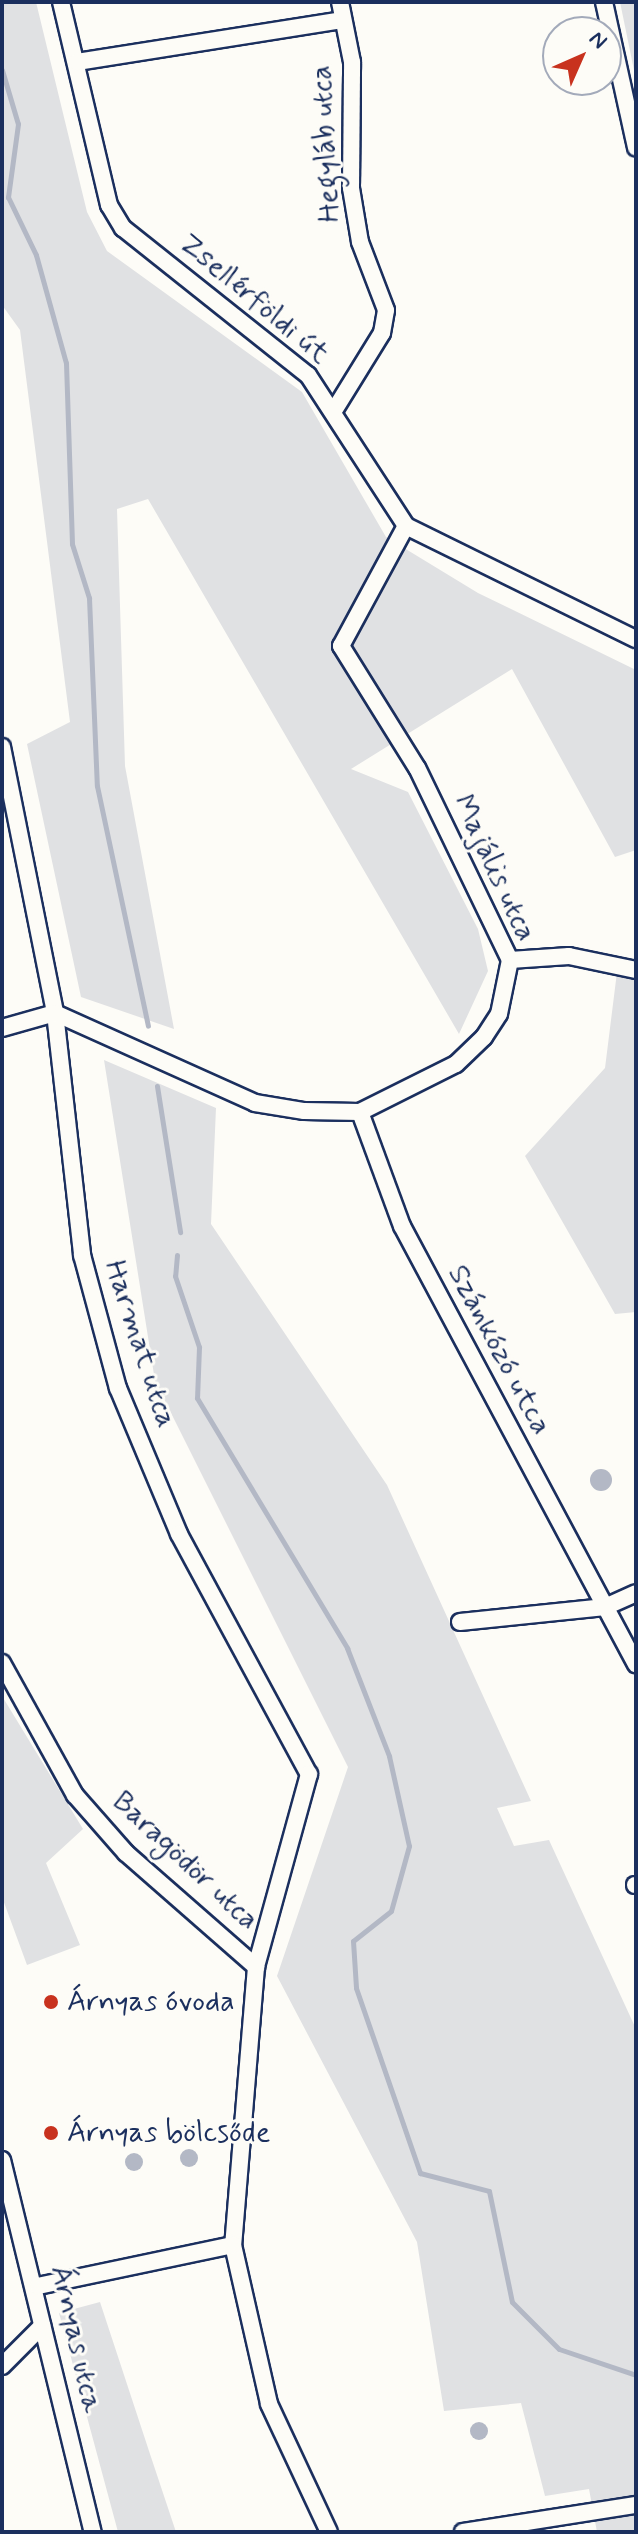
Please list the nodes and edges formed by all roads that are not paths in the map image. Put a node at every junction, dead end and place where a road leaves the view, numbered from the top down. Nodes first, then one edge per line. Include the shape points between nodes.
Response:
1 (61, 2) edge
2 (340, 2) edge
3 (604, 2) edge
4 (342, 20) junction
5 (77, 62) junction
6 (636, 148) edge
7 (335, 409) junction
8 (406, 526) junction
9 (636, 639) edge
10 (2, 747) edge
11 (510, 960) junction
12 (636, 970) edge
13 (55, 1013) junction
14 (2, 1028) edge
15 (360, 1112) junction
16 (636, 1593) edge
17 (605, 1607) junction
18 (460, 1622) dead end
19 (2, 1663) edge
20 (636, 1664) edge
21 (256, 1967) junction
22 (2, 2160) edge
23 (233, 2245) junction
24 (38, 2286) junction
25 (42, 2326) junction
26 (2, 2366) edge
27 (636, 2505) edge
28 (93, 2532) edge
29 (329, 2532) edge
30 (463, 2532) edge

1 - 5 street, Zsellérföldi út
2 - 4 street, Hegyláb utca
3 - 6 street
4 - 5 street
4 - 7 street, Hegyláb utca via 352,62 351,188 360,242 386,310 382,333
5 - 7 street, Zsellérföldi út via 109,205 123,228 263,334
7 - 8 street, Zsellérföldi út
8 - 9 street
8 - 11 street, Majális utca via 341,646 417,768
10 - 13 street, Harmat utca
11 - 12 street via 569,956
11 - 15 street, Majális utca via 499,1014 484,1037 456,1064
13 - 14 street
13 - 15 street via 255,1103
13 - 21 street, Harmat utca via 82,1255 118,1388 179,1534 309,1774
15 - 17 street, Szánkózó utca via 402,1226
16 - 17 street
17 - 18 street
17 - 20 street, Szánkózó utca
19 - 21 street, Baragödör utca via 75,1795 126,1853
21 - 23 street, Baragödör utca
22 - 24 street, Árnyas utca
23 - 24 street
23 - 29 street, Baragödör utca via 269,2404
24 - 25 street, Árnyas utca
25 - 26 street
25 - 28 street, Árnyas utca
27 - 30 street

